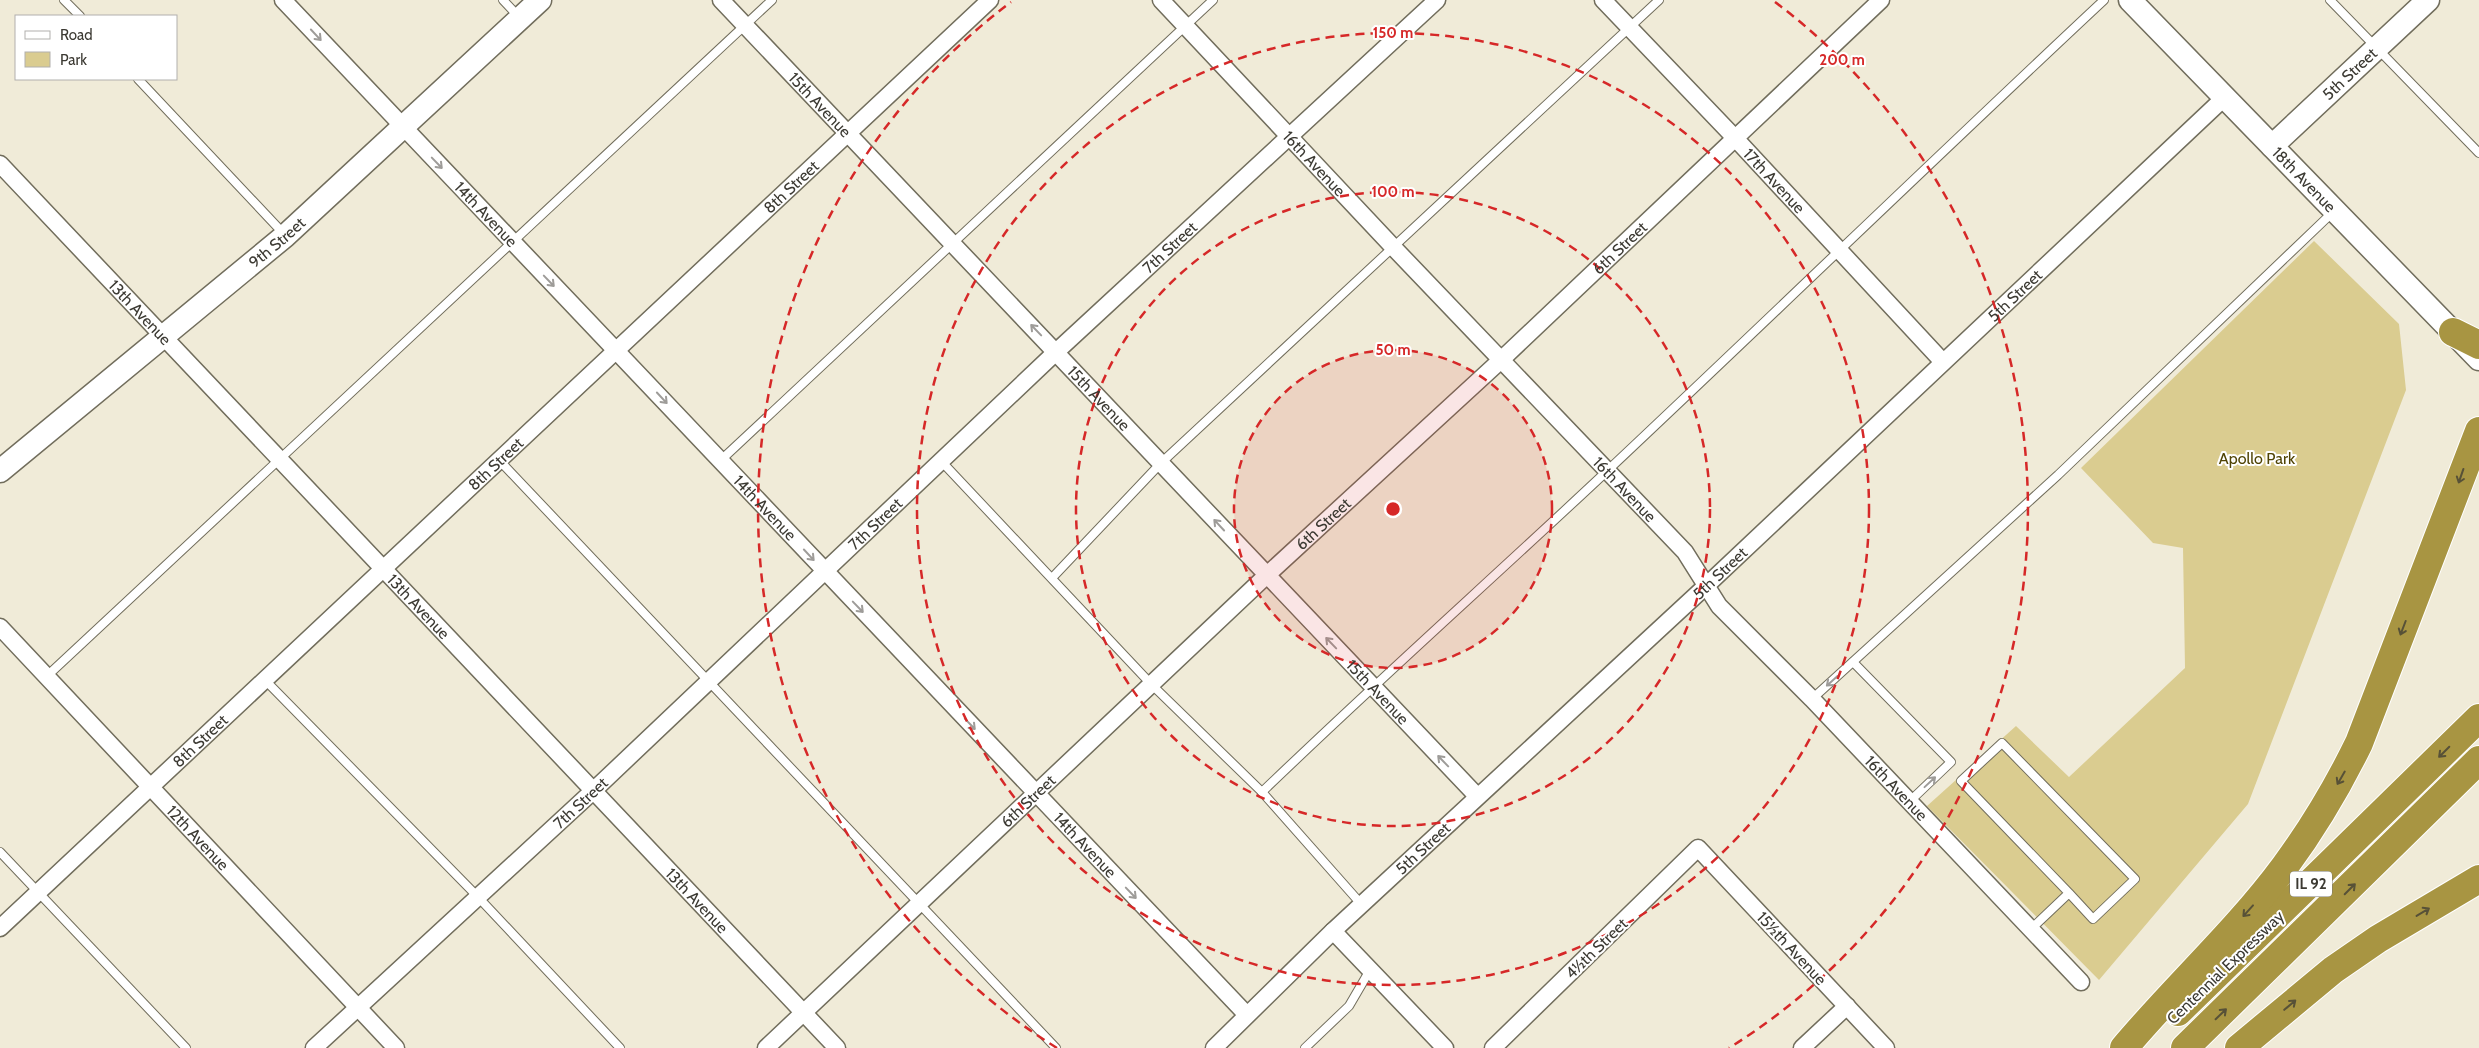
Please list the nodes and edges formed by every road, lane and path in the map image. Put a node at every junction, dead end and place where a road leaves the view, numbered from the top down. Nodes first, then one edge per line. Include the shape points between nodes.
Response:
1 (64, 0) edge
2 (283, 0) edge
3 (503, 0) edge
4 (540, 0) edge
5 (721, 0) edge
6 (772, 0) edge
7 (990, 0) edge
8 (1161, 0) edge
9 (1213, 0) edge
10 (1437, 0) edge
11 (1602, 0) edge
12 (1659, 0) edge
13 (1881, 0) edge
14 (2104, 0) edge
15 (2130, 0) edge
16 (2330, 0) edge
17 (2428, 0) edge
18 (79, 15) edge
19 (520, 18) junction
20 (745, 25) junction
21 (1186, 26) junction
22 (1630, 28) junction
23 (2377, 48) junction
24 (139, 80) edge
25 (2224, 98) junction
26 (404, 128) junction
27 (847, 132) junction
28 (1291, 137) junction
29 (1735, 138) junction
30 (2272, 146) junction
31 (2479, 153) edge
32 (0, 164) edge
33 (2334, 210) junction
34 (285, 236) junction
35 (512, 242) junction
36 (953, 245) junction
37 (1394, 248) junction
38 (1839, 249) junction
39 (2453, 332) junction
40 (163, 335) junction
41 (2479, 345) edge
42 (617, 351) junction
43 (1057, 351) junction
44 (2479, 359) edge
45 (1501, 360) junction
46 (1943, 362) junction
47 (2479, 431) edge
48 (280, 460) junction
49 (499, 460) junction
50 (720, 460) junction
51 (942, 462) junction
52 (1161, 463) junction
53 (0, 471) edge
54 (1607, 471) junction
55 (382, 568) junction
56 (824, 572) junction
57 (1267, 576) junction
58 (1052, 578) junction
59 (1706, 585) junction
60 (0, 627) edge
61 (1853, 662) junction
62 (47, 676) junction
63 (264, 680) junction
64 (709, 680) junction
65 (1151, 684) junction
66 (1372, 686) junction
67 (1812, 699) junction
68 (2479, 718) edge
69 (2479, 760) edge
70 (150, 786) junction
71 (593, 791) junction
72 (1262, 792) junction
73 (1036, 794) junction
74 (1477, 796) junction
75 (1908, 802) junction
76 (1698, 848) joint
77 (0, 852) edge
78 (2479, 879) edge
79 (39, 893) junction
80 (2069, 893) junction
81 (478, 897) junction
82 (921, 904) junction
83 (1362, 905) junction
84 (0, 928) edge
85 (2031, 930) junction
86 (1333, 931) junction
87 (1370, 970) junction
88 (2081, 982) dead end
89 (1847, 1006) junction
90 (358, 1007) junction
91 (804, 1013) junction
92 (1247, 1015) junction
93 (1232, 1042) edge
94 (186, 1048) edge
95 (314, 1048) edge
96 (396, 1048) edge
97 (620, 1048) edge
98 (766, 1048) edge
99 (837, 1048) edge
100 (1056, 1048) edge
101 (1214, 1048) edge
102 (1305, 1048) edge
103 (1445, 1048) edge
104 (1494, 1048) edge
105 (1802, 1048) edge
106 (1886, 1048) edge
107 (2124, 1048) edge
108 (2141, 1048) edge
109 (2186, 1048) edge
110 (2239, 1048) edge

1 - 18 lane
2 -> 26 street, 14th Avenue
3 - 19 lane
4 - 19 street, 9th Street
5 - 20 street, 15th Avenue
6 - 20 lane
7 - 27 street, 8th Street
8 - 21 street, 16th Avenue
9 - 21 lane
10 - 28 street, 7th Street
11 - 22 street, 17th Avenue
12 - 22 lane
13 - 29 street, 6th Street
14 - 38 lane
15 - 25 street, 18th Avenue
16 - 23 lane
17 - 23 street, 5th Street
19 - 26 street, 9th Street
20 - 27 street, 15th Avenue
20 - 35 lane
21 - 28 street, 16th Avenue
21 - 36 lane
22 - 29 street, 17th Avenue
22 - 37 lane
23 - 30 street, 5th Street
23 - 31 lane
24 - 34 lane
25 - 30 street, 18th Avenue
25 - 46 street, 5th Street
26 - 34 street, 9th Street
26 -> 35 street, 14th Avenue
27 - 36 street, 15th Avenue
27 - 42 street, 8th Street
28 - 37 street, 16th Avenue
28 - 43 street, 7th Street
29 - 38 street, 17th Avenue
29 - 45 street, 6th Street
30 - 33 street, 18th Avenue
32 - 40 street, 13th Avenue
33 - 39 street, 18th Avenue
33 - 61 lane via 2058,476
34 - 40 street, 9th Street
35 -> 42 street, 14th Avenue
35 - 48 lane
43 -> 36 street, 15th Avenue
36 - 50 lane
37 - 45 street, 16th Avenue
37 - 52 lane
38 - 46 street, 17th Avenue
38 - 54 lane
39 - 41 highway
39 - 44 street, 18th Avenue
40 - 48 street, 13th Avenue
40 - 53 street, 9th Street
42 - 49 street, 8th Street
42 -> 50 street, 14th Avenue
43 - 51 street, 7th Street
43 - 52 street, 15th Avenue
45 - 54 street, 16th Avenue
45 - 57 street, 6th Street
46 - 59 street, 5th Street
47 -> 107 highway via 2359,743 2344,772 2284,867 2252,907
48 - 55 street, 13th Avenue
48 - 62 lane
49 - 55 street, 8th Street
49 - 64 lane
50 -> 56 street, 14th Avenue
51 - 56 street, 7th Street
51 - 58 lane
57 -> 52 street, 15th Avenue
52 - 58 lane
54 - 59 street, 16th Avenue via 1685,552
54 - 66 lane
55 - 63 street, 8th Street
55 - 71 street, 13th Avenue
56 - 64 street, 7th Street
56 -> 73 street, 14th Avenue
57 - 65 street, 6th Street
66 -> 57 street, 15th Avenue
58 - 65 lane
59 - 67 street, 16th Avenue via 1719,606
59 - 74 street, 5th Street
60 - 62 street, 12th Avenue
61 -> 67 lane
75 -> 61 lane via 1951,762
62 - 70 street, 12th Avenue
63 - 70 street, 8th Street
63 - 81 lane
64 - 71 street, 7th Street
64 - 82 lane
65 - 72 lane
65 - 73 street, 6th Street
66 - 72 lane
74 -> 66 street, 15th Avenue
67 - 75 street, 16th Avenue
68 -> 108 highway, Centennial Expressway / IL 92
109 -> 69 highway, Centennial Expressway / IL 92
70 - 79 street, 8th Street
70 - 90 street, 12th Avenue
71 - 81 street, 7th Street
71 - 91 street, 13th Avenue
72 - 83 lane
73 - 82 street, 6th Street
73 -> 92 street, 14th Avenue
74 - 83 street, 5th Street
75 - 85 street, 16th Avenue
76 - 89 street, 15½th Avenue
76 - 104 street, 4½th Street
77 - 79 lane
110 -> 78 highway via 2333,970 2378,939
79 - 84 street, 8th Street
79 - 94 lane
80 - 80 lane via 1961,781 2002,743 2135,879 2093,919
80 - 85 lane
81 - 90 street, 7th Street
81 - 97 lane
82 - 91 street, 6th Street
82 - 100 lane
83 - 86 street, 5th Street
85 - 88 street, 16th Avenue
86 - 87 street
86 - 92 street, 5th Street
87 - 102 lane via 1348,1006
87 - 103 street
89 - 105 street
89 - 106 street, 15½th Avenue
90 - 95 street, 7th Street
90 - 96 street, 12th Avenue
91 - 98 street, 6th Street
91 - 99 street, 13th Avenue
92 - 93 street, 5th Street
93 - 101 street, 5th Street

